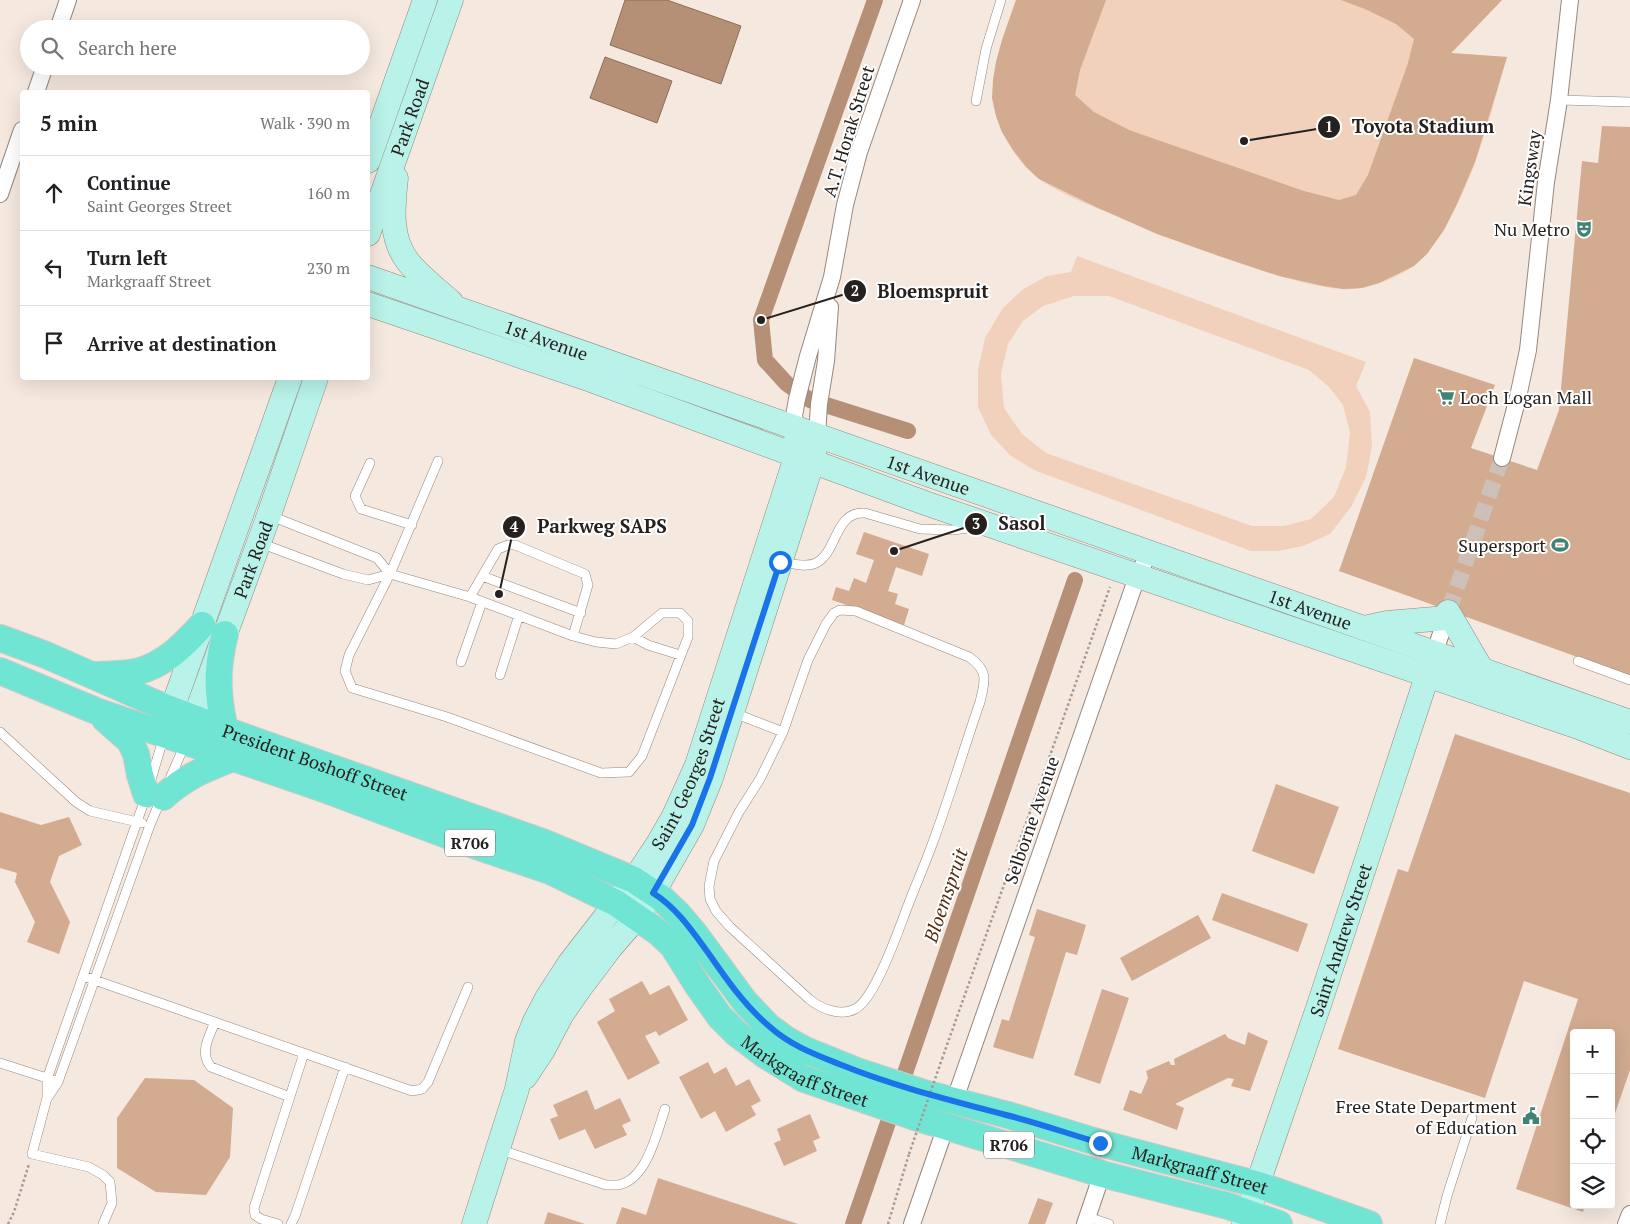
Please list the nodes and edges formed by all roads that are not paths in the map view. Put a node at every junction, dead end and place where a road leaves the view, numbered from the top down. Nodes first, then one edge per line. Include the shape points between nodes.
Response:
1 (68, 0) edge
2 (425, 0) edge
3 (451, 0) edge
4 (912, 0) edge
5 (1001, 0) edge
6 (1570, 0) edge
7 (61, 20) edge
8 (42, 75) edge
9 (37, 90) edge
10 (1558, 100) junction
11 (976, 101) dead end
12 (1630, 102) edge
13 (20, 136) edge
14 (401, 139) junction
15 (370, 155) edge
16 (0, 194) edge
17 (370, 228) edge
18 (832, 277) junction
19 (370, 278) edge
20 (370, 305) edge
21 (458, 309) junction
22 (289, 380) edge
23 (315, 380) edge
24 (806, 432) junction
25 (1502, 458) tunnel mouth
26 (804, 460) junction
27 (438, 461) dead end
28 (370, 462) dead end
29 (269, 515) junction
30 (412, 525) junction
31 (989, 525) junction
32 (259, 543) junction
33 (1148, 553) junction
34 (780, 562) junction
35 (1126, 573) junction
36 (390, 574) junction
37 (482, 576) junction
38 (470, 597) junction
39 (482, 602) junction
40 (581, 613) junction
41 (1448, 614) junction
42 (519, 616) junction
43 (214, 629) junction
44 (1362, 629) junction
45 (574, 636) junction
46 (633, 637) junction
47 (0, 638) edge
48 (680, 655) junction
49 (1578, 661) dead end
50 (461, 662) dead end
51 (1431, 665) junction
52 (0, 671) edge
53 (1483, 672) junction
54 (500, 675) dead end
55 (93, 676) junction
56 (1630, 680) edge
57 (96, 711) junction
58 (732, 712) junction
59 (184, 714) junction
60 (1630, 722) edge
61 (225, 730) junction
62 (0, 732) edge
63 (783, 732) junction
64 (175, 738) junction
65 (1630, 747) edge
66 (233, 758) junction
67 (154, 796) junction
68 (137, 823) junction
69 (150, 825) junction
70 (643, 887) junction
71 (627, 910) junction
72 (83, 976) junction
73 (94, 980) junction
74 (468, 986) dead end
75 (215, 1022) junction
76 (304, 1053) junction
77 (0, 1063) edge
78 (345, 1068) junction
79 (47, 1079) junction
80 (58, 1082) junction
81 (290, 1097) junction
82 (47, 1098) junction
83 (954, 1102) junction
84 (919, 1105) junction
85 (665, 1109) dead end
86 (1472, 1118) dead end
87 (946, 1126) junction
88 (1100, 1143) junction
89 (498, 1149) junction
90 (1102, 1174) junction
91 (1259, 1185) junction
92 (1630, 1214) edge
93 (1246, 1219) edge
94 (1087, 1220) edge
95 (103, 1224) edge
96 (278, 1224) edge
97 (291, 1224) edge
98 (474, 1224) edge
99 (912, 1224) edge
100 (1109, 1224) edge
101 (1279, 1224) edge
102 (1369, 1224) edge
103 (1440, 1224) edge
104 (1626, 1224) edge

1 - 7 street
2 - 15 street, Park Road
3 - 14 street, Park Road
4 - 18 street, A.T. Horak Street via 858,152
5 - 11 lane via 986,49
6 - 10 street, Kingsway
8 - 9 street
10 - 12 lane
10 - 25 street, Kingsway via 1528,350
13 - 16 street
14 - 17 street, Park Road
14 - 21 street via 393,202 394,228 400,247 407,261
18 - 24 street, A.T. Horak Street via 826,361 819,404
18 - 24 street, A.T. Horak Street via 794,416
19 - 21 street, 1st Avenue
20 - 26 street, 1st Avenue via 591,380
21 - 24 street, 1st Avenue
22 - 43 street, Park Road
23 - 29 street, Park Road
24 - 26 street, Saint Georges Street
24 - 33 street, 1st Avenue
26 - 31 street, 1st Avenue
26 - 34 street, Saint Georges Street
26 - 70 street, Saint Georges Street via 696,765 659,842
27 - 30 lane
28 - 30 lane via 355,496 361,509
29 - 32 street, Park Road
29 - 36 lane via 377,558
30 - 36 lane
31 - 34 lane via 970,529 920,529 858,512 845,521 823,558 807,565
31 - 35 street, 1st Avenue
32 - 36 lane via 368,580
32 - 43 street, Park Road
33 - 35 street, Selborne Avenue
33 - 44 street, 1st Avenue
34 - 58 street, Saint Georges Street
35 - 51 street, 1st Avenue
35 - 83 street, Selborne Avenue
36 - 38 lane
36 - 48 lane via 349,655 345,671 352,688 447,717 601,773 629,772 642,756
37 - 38 lane
37 - 40 lane
37 - 40 lane via 498,549 515,545 585,574 588,586
38 - 39 lane
39 - 42 lane
39 - 50 lane
40 - 45 lane
41 - 44 street
41 - 51 street
41 - 53 street
42 - 45 lane
42 - 54 lane
43 - 55 main road via 164,661 134,672
43 - 59 street, Park Road
43 - 61 main road via 219,703
44 - 51 street, 1st Avenue
45 - 46 lane via 616,644
46 - 48 lane
46 - 48 lane via 662,613 680,613 688,621 688,637
47 - 55 main road, President Boshoff Street / R706
49 - 56 lane
51 - 53 street, 1st Avenue
51 - 65 street, 1st Avenue
51 - 91 street, Saint Andrew Street
52 - 57 main road, President Boshoff Street / R706
53 - 60 street, 1st Avenue
55 - 59 main road, President Boshoff Street / R706
57 - 64 main road, President Boshoff Street / R706
57 - 67 main road via 130,741 140,775
58 - 63 lane
58 - 70 street, Saint Georges Street via 692,825
59 - 61 main road, President Boshoff Street / R706
59 - 64 street, Park Road
61 - 70 main road, President Boshoff Street / R706 via 545,843
62 - 68 lane via 76,802 90,811
63 - 63 lane via 808,660 826,624 840,610 856,611 969,657 984,671 980,702 933,842 888,956 867,998 855,1009 830,1010 809,1000 729,926 710,899 714,861
64 - 66 main road, President Boshoff Street / R706
64 - 67 lane
64 - 67 lane
66 - 67 main road via 193,774
66 - 71 main road, President Boshoff Street / R706 via 550,871
67 - 68 lane
67 - 69 lane
68 - 69 lane
68 - 72 lane
69 - 73 lane
70 - 71 street, Saint Georges Street
70 - 84 main road, Markgraaff Street / R706 via 678,914 745,1002 769,1027 804,1050 857,1071
71 - 84 main road, Markgraaff Street / R706 via 673,946 720,1017 765,1056 796,1075 852,1096
71 - 89 street, Saint Georges Street via 611,947 562,1014 517,1089
72 - 73 lane
72 - 79 lane
73 - 75 lane
73 - 80 lane
74 - 78 lane via 428,1082 422,1089 412,1091
75 - 76 lane
75 - 81 lane via 204,1054 211,1067
76 - 78 lane
76 - 81 lane
77 - 79 lane
78 - 97 lane
79 - 80 lane
79 - 82 lane
80 - 82 lane
81 - 96 lane via 254,1208 261,1219
82 - 95 lane via 32,1154 89,1167 103,1175 110,1182 112,1203
83 - 84 main road, Markgraaff Street / R706
83 - 88 main road, Markgraaff Street / R706
84 - 87 main road, Markgraaff Street / R706
85 - 89 lane via 640,1172 619,1185 606,1185
86 - 103 lane
87 - 90 main road, Markgraaff Street / R706
87 - 99 street
88 - 90 main road
88 - 91 main road, Markgraaff Street / R706
89 - 98 street, Saint Georges Street
90 - 93 main road, Markgraaff Street / R706 via 1228,1206
90 - 94 street
91 - 93 street, Saint Andrew Street
91 - 102 main road, Markgraaff Street / R706
92 - 104 street
93 - 101 main road, Markgraaff Street / R706
94 - 100 lane

